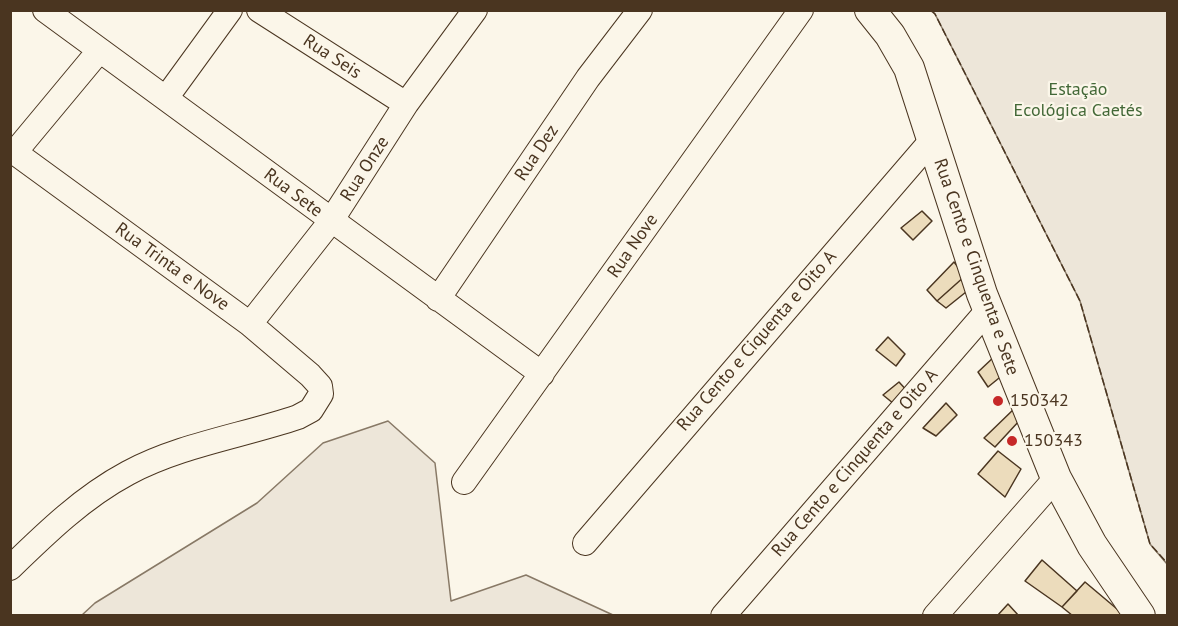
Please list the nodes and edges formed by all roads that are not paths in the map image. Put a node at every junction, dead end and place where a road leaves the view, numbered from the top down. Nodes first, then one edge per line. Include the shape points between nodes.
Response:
1 (230, 10) edge
2 (259, 10) edge
3 (640, 10) edge
4 (801, 10) edge
5 (870, 10) edge
6 (472, 12) edge
7 (56, 14) edge
8 (99, 51) junction
9 (166, 98) junction
10 (406, 104) junction
11 (932, 140) junction
12 (13, 150) edge
13 (331, 221) junction
14 (438, 299) junction
15 (988, 310) junction
16 (250, 324) junction
17 (542, 374) junction
18 (1056, 478) junction
19 (464, 482) dead end
20 (585, 543) dead end
21 (10, 568) edge
22 (723, 615) edge
23 (935, 615) edge
24 (1138, 615) edge

1 - 9 street
2 - 10 street, Rua Seis
3 - 14 street, Rua Dez via 588,78
4 - 17 street, Rua Nove
5 - 11 main road, Rua Cento e Cinquenta e Sete via 909,68
6 - 10 street, Rua Onze
7 - 8 street, Rua Sete
8 - 9 street, Rua Sete
8 - 12 street
9 - 13 street, Rua Sete
10 - 13 street, Rua Onze
11 - 15 main road, Rua Cento e Cinquenta e Sete
11 - 20 street, Rua Cento e Ciquenta e Oito A
12 - 16 street, Rua Trinta e Nove
13 - 14 street, Rua Sete
13 - 16 street, Rua Onze
14 - 17 street, Rua Sete
15 - 18 main road, Rua Cento e Cinquenta e Sete
15 - 22 street, Rua Cento e Cinquenta e Oito A
16 - 21 street, Rua Trinta e Nove via 320,386 321,396 311,410 177,453 129,473 64,517
17 - 19 street, Rua Nove
18 - 23 street
18 - 24 main road, Rua Cento e Cinquenta e Sete via 1096,553

